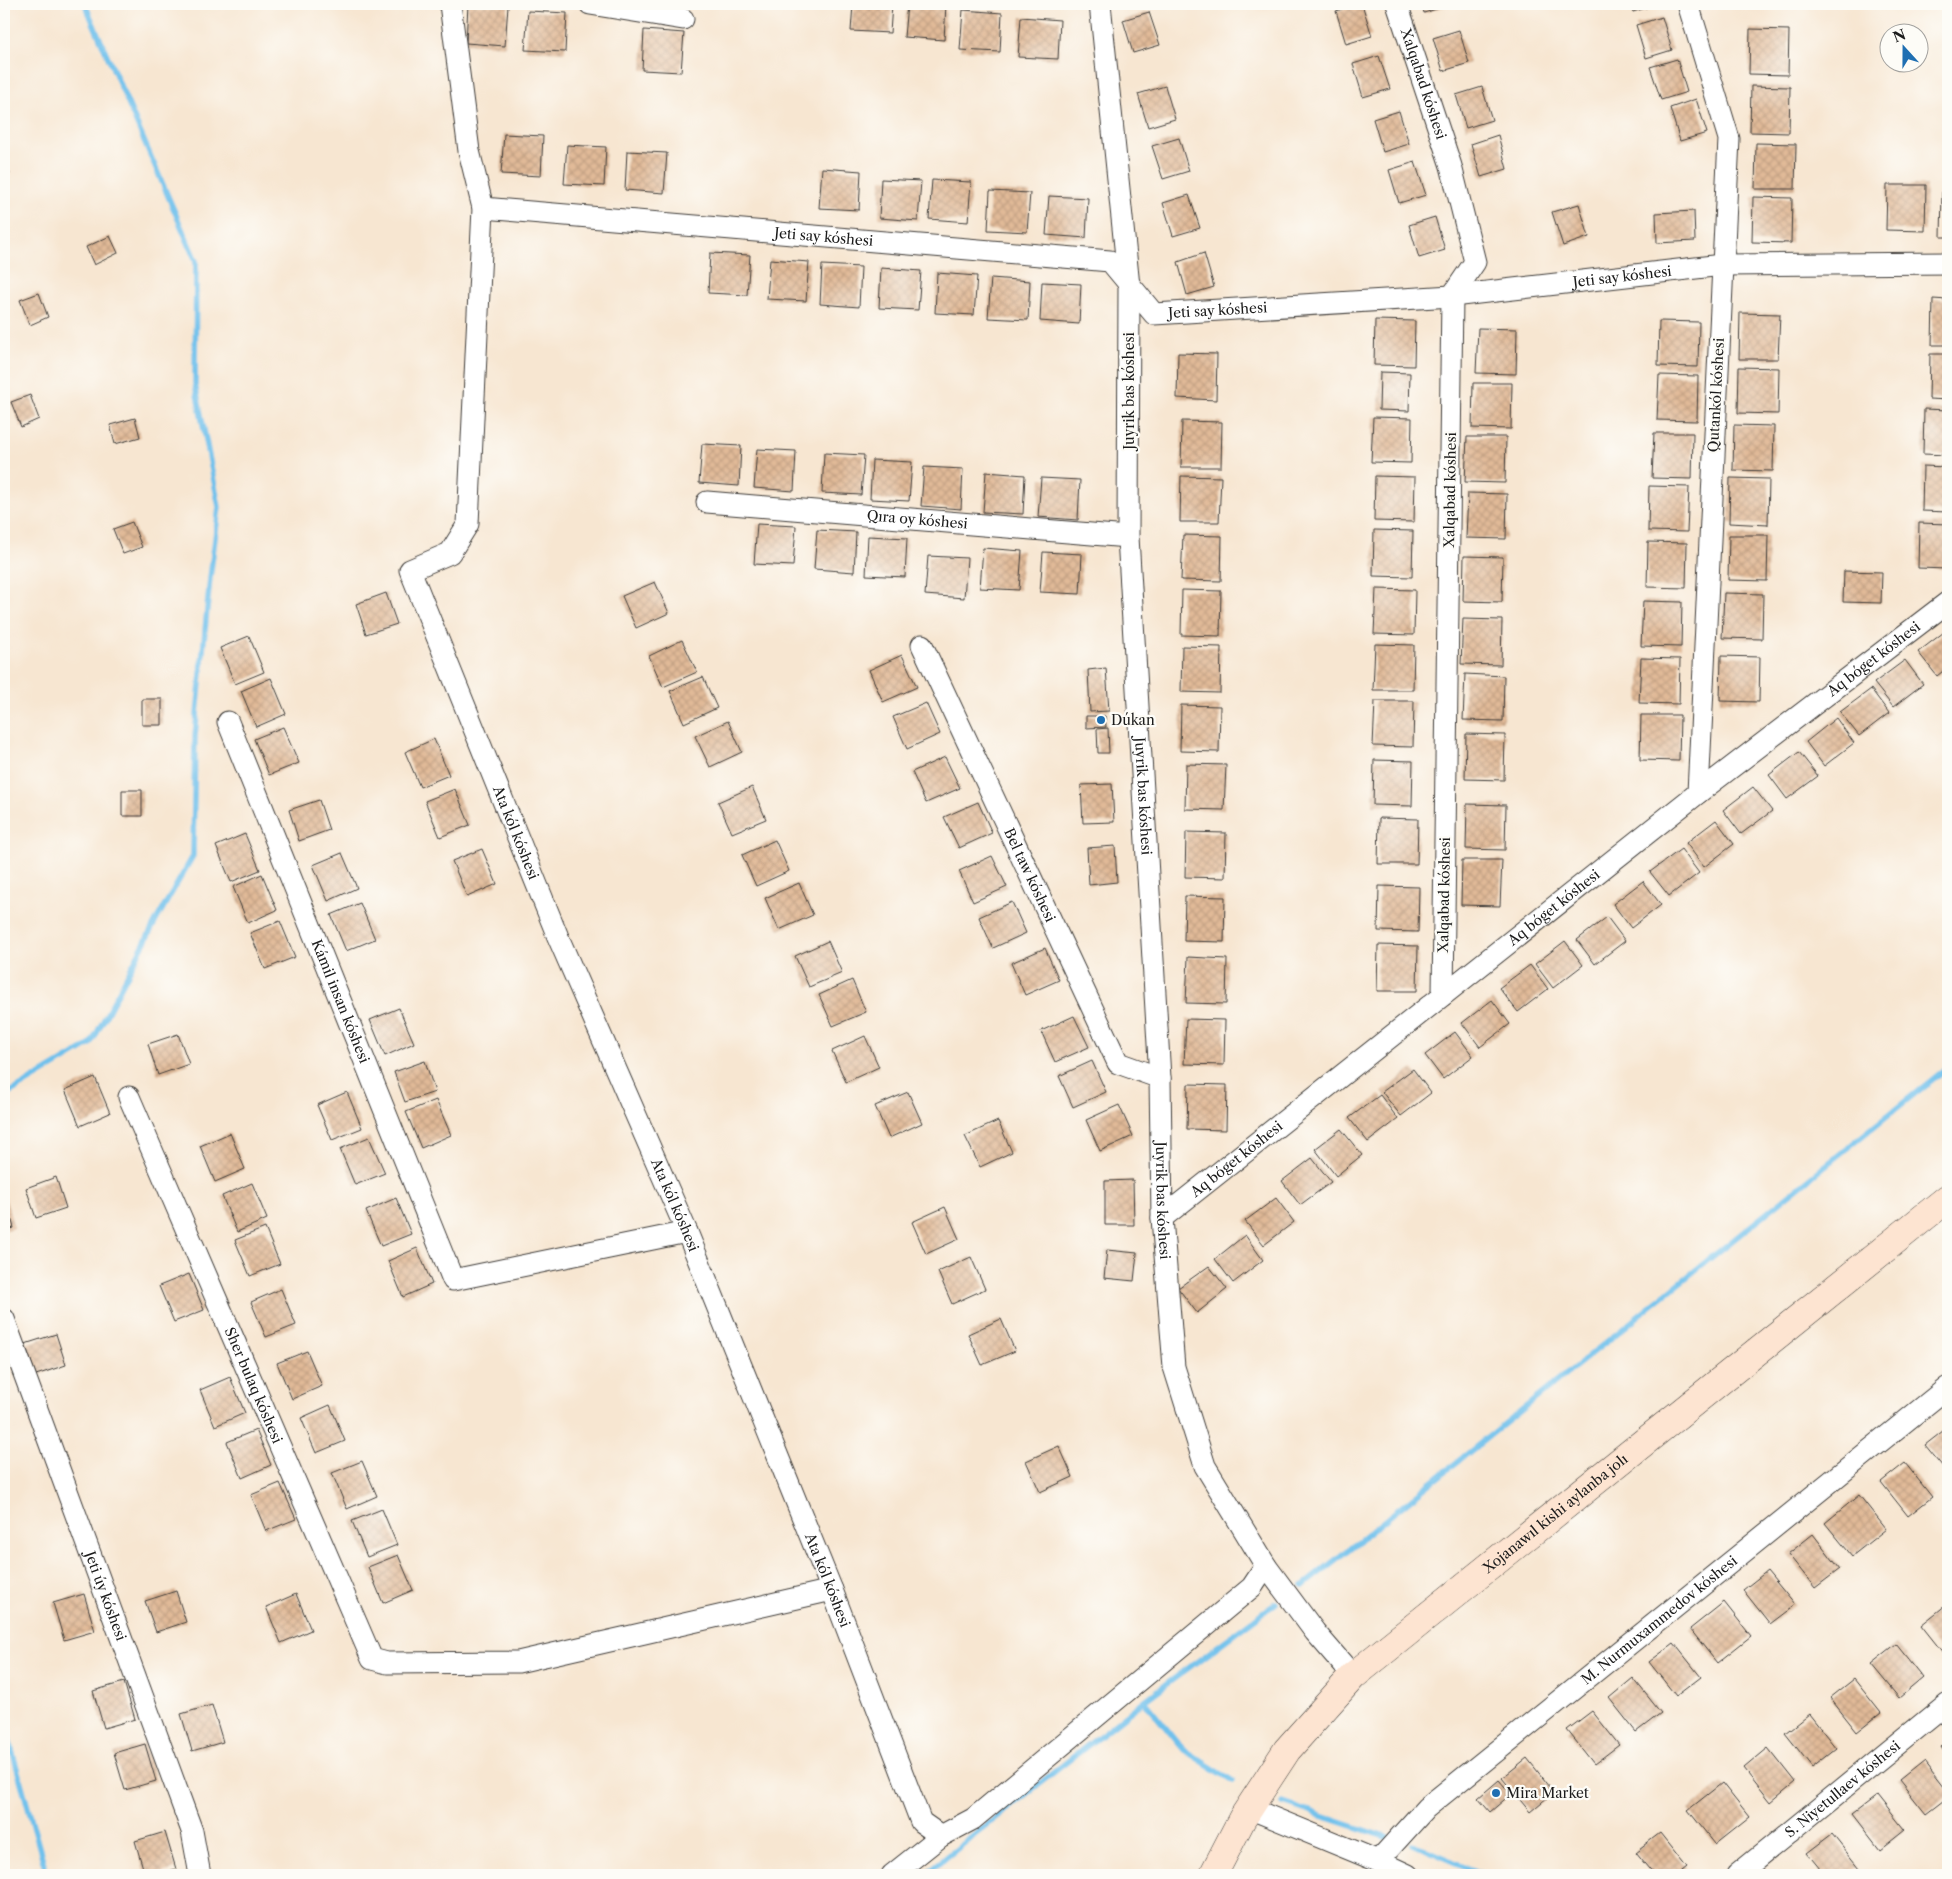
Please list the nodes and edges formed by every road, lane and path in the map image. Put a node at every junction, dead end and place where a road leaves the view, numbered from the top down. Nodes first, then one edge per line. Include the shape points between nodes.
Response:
1 (450, 4) edge
2 (590, 4) edge
3 (1100, 4) edge
4 (1396, 4) edge
5 (1688, 4) edge
6 (683, 19) dead end
7 (483, 208) junction
8 (1948, 263) edge
9 (1722, 265) junction
10 (1129, 286) junction
11 (1452, 296) junction
12 (707, 502) dead end
13 (1128, 537) junction
14 (1948, 602) edge
15 (922, 645) dead end
16 (228, 722) dead end
17 (1698, 793) junction
18 (1443, 995) junction
19 (1160, 1078) junction
20 (129, 1097) dead end
21 (1948, 1198) edge
22 (1162, 1218) junction
23 (687, 1232) junction
24 (4, 1319) edge
25 (1948, 1386) edge
26 (1266, 1566) junction
27 (832, 1590) junction
28 (1353, 1676) junction
29 (1948, 1703) edge
30 (1250, 1808) junction
31 (941, 1836) junction
32 (1378, 1861) junction
33 (200, 1875) edge
34 (892, 1875) edge
35 (1213, 1875) edge
36 (1408, 1875) edge
37 (1737, 1875) edge

1 - 7 street via 469,151
2 - 6 street
3 - 10 street, Juyrik bas kóshesi
4 - 11 street, Xalqabad kóshesi via 1451,166 1475,262
5 - 9 street, Qutankól kóshesi via 1729,139
7 - 10 street, Jeti say kóshesi via 1110,261
7 - 23 street, Ata kól kóshesi via 468,524 450,553 410,570 558,937
8 - 9 street, Jeti say kóshesi
9 - 11 street, Jeti say kóshesi
9 - 17 street, Qutankól kóshesi
10 - 11 street, Jeti say kóshesi via 1154,314
10 - 13 street, Juyrik bas kóshesi
11 - 18 street, Xalqabad kóshesi
12 - 13 street, Qıra oy kóshesi
13 - 19 street, Juyrik bas kóshesi
14 - 17 street, Aq bóget kóshesi
15 - 19 street, Bel taw kóshesi via 1118,1063
16 - 23 street, Kámil insan kóshesi via 453,1280
17 - 18 street, Aq bóget kóshesi
18 - 22 street, Aq bóget kóshesi
19 - 22 street, Juyrik bas kóshesi
20 - 27 street, Sher bulaq kóshesi via 372,1659 387,1663 518,1662
21 - 28 main road, Xojanawıl kishi aylanba jolı
22 - 26 street, Juyrik bas kóshesi via 1174,1368 1205,1466
23 - 27 street, Ata kól kóshesi
24 - 33 street, Jeti úy kóshesi via 192,1831
25 - 32 street, M. Nurmuxammedov kóshesi via 1426,1808
26 - 28 street, Juyrik bas kóshesi via 1315,1632
26 - 31 street via 1252,1587 981,1813
27 - 31 street, Ata kól kóshesi via 920,1822
28 - 30 main road, Xojanawıl kishi aylanba jolı via 1287,1750
29 - 37 street, S. Niyetullaev kóshesi
30 - 32 street
30 - 35 main road, Xojanawıl kishi aylanba jolı
31 - 34 street
32 - 36 street

